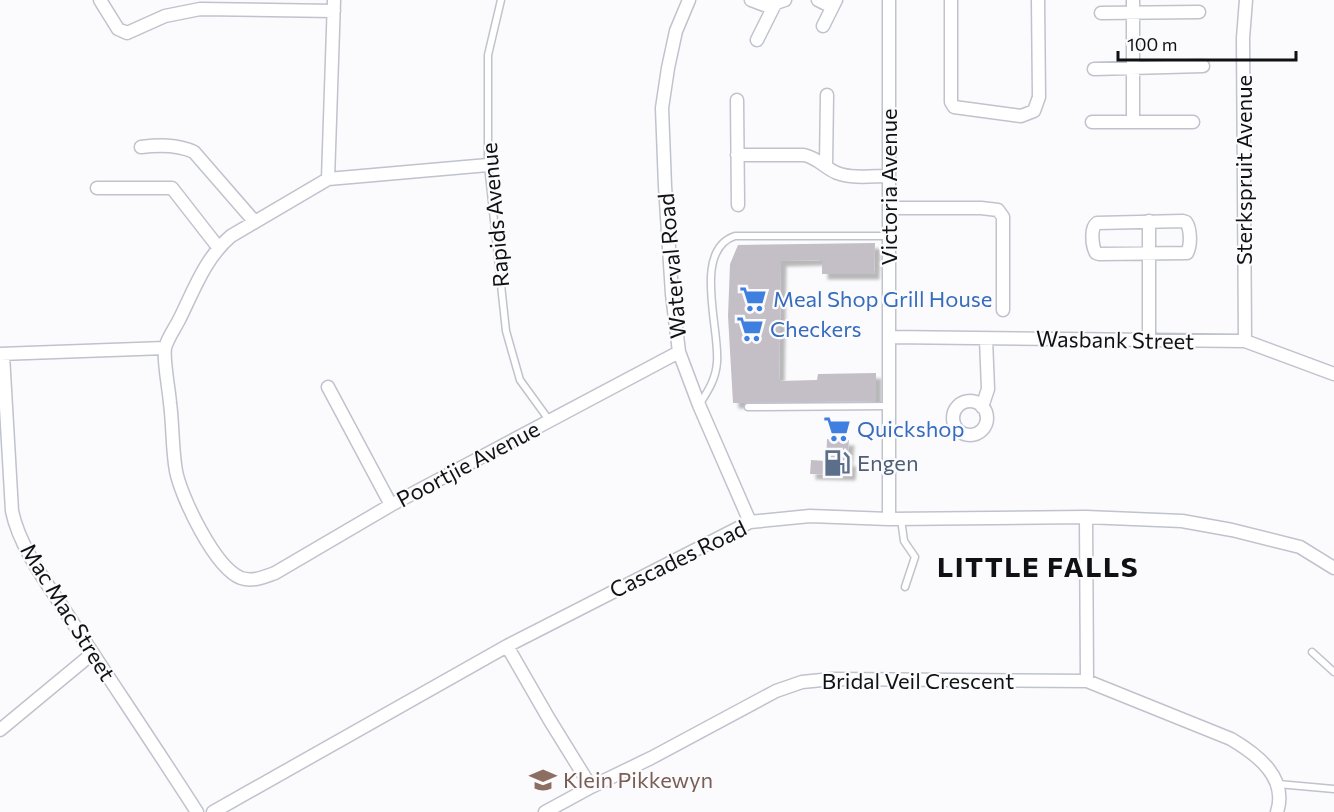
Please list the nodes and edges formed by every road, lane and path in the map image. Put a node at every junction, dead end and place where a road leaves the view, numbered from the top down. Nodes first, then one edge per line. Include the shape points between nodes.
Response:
1 (100, 0) edge
2 (501, 0) edge
3 (689, 0) edge
4 (751, 0) edge
5 (818, 0) edge
6 (889, 0) edge
7 (951, 0) edge
8 (1038, 0) edge
9 (1246, 0) edge
10 (780, 2) edge
11 (834, 3) edge
12 (334, 5) edge
13 (1133, 6) edge
14 (1199, 12) dead end
15 (1101, 13) dead end
16 (823, 26) dead end
17 (757, 40) dead end
18 (1203, 66) dead end
19 (1094, 69) dead end
20 (1132, 69) junction
21 (826, 95) dead end
22 (737, 100) dead end
23 (1092, 122) dead end
24 (1133, 122) junction
25 (1193, 122) dead end
26 (141, 147) dead end
27 (737, 155) junction
28 (488, 165) junction
29 (826, 166) junction
30 (889, 176) junction
31 (328, 179) junction
32 (97, 188) dead end
33 (738, 206) dead end
34 (889, 208) junction
35 (254, 221) junction
36 (1149, 221) junction
37 (890, 236) junction
38 (218, 247) junction
39 (1149, 254) junction
40 (1003, 310) dead end
41 (890, 338) junction
42 (986, 339) junction
43 (1149, 340) junction
44 (1245, 341) junction
45 (165, 348) junction
46 (679, 352) junction
47 (2, 355) edge
48 (1334, 374) edge
49 (328, 387) dead end
50 (699, 405) junction
51 (889, 406) junction
52 (982, 406) dead end
53 (748, 407) dead end
54 (549, 420) junction
55 (391, 505) junction
56 (1086, 516) junction
57 (895, 518) junction
58 (0, 522) edge
59 (750, 522) junction
60 (15, 524) junction
61 (1334, 568) edge
62 (905, 587) dead end
63 (507, 646) junction
64 (1312, 652) dead end
65 (93, 653) junction
66 (1334, 672) edge
67 (1087, 681) junction
68 (0, 730) edge
69 (591, 787) junction
70 (1334, 789) edge
71 (1279, 790) junction
72 (197, 812) edge
73 (213, 812) edge
74 (545, 812) edge
75 (1277, 812) edge

1 - 12 street via 118,29 127,33 165,16 200,9
2 - 28 lane, Rapids Avenue via 489,55
3 - 46 street, Waterval Road via 676,31 662,108
4 - 10 street via 767,6
5 - 11 street
6 - 30 street, Victoria Avenue
7 - 8 street via 954,108 1021,116 1034,111 1039,96
9 - 44 street, Sterkspruit Avenue
10 - 17 street
11 - 16 street
12 - 31 street
13 - 14 street
13 - 15 street
13 - 20 street
18 - 20 street
19 - 20 street
20 - 24 street
21 - 29 street
22 - 27 street
23 - 24 street
24 - 25 street
26 - 35 street via 167,146 194,152
27 - 29 street via 804,155
27 - 33 street
28 - 31 street
28 - 54 lane, Rapids Avenue via 506,331 520,380
29 - 30 street via 846,176
30 - 34 street, Victoria Avenue
31 - 35 street
32 - 38 street via 172,188
34 - 37 street, Victoria Avenue
34 - 40 street via 998,210 1004,217
35 - 38 street
36 - 39 street
36 - 39 street via 1186,222 1189,226 1187,253
36 - 39 street via 1098,223 1093,228 1093,249 1096,253
37 - 41 street, Victoria Avenue
37 - 50 lane via 729,238 714,257 710,286 717,361 710,388
38 - 45 street
39 - 43 street
41 - 42 street, Wasbank Street
41 - 51 street, Victoria Avenue
42 - 43 street, Wasbank Street
42 - 52 street via 988,389
43 - 44 street, Wasbank Street
44 - 48 street, Wasbank Street
45 - 47 street
45 - 55 street, Poortjie Avenue via 176,470 182,492 196,523 233,574 258,579 275,573
46 - 50 street, Waterval Road
46 - 54 street, Poortjie Avenue
47 - 60 street, Mac Mac Street
49 - 55 street
50 - 59 street, Waterval Road
51 - 53 lane
51 - 57 street, Victoria Avenue
54 - 55 street, Poortjie Avenue
56 - 57 street, Cascades Road
56 - 61 street, Cascades Road via 1182,521 1232,530 1300,547
56 - 67 street
57 - 59 street, Cascades Road via 810,516
57 - 62 lane via 915,557
58 - 60 street
59 - 63 street, Cascades Road
60 - 65 street, Mac Mac Street
63 - 69 street
63 - 73 street, Cascades Road
64 - 66 lane
65 - 68 street
65 - 72 street, Mac Mac Street
67 - 69 street, Bridal Veil Crescent via 802,682 776,691
67 - 71 street, Bridal Veil Crescent via 1252,751 1269,769
69 - 74 street, Bridal Veil Crescent
70 - 71 lane
71 - 75 street

